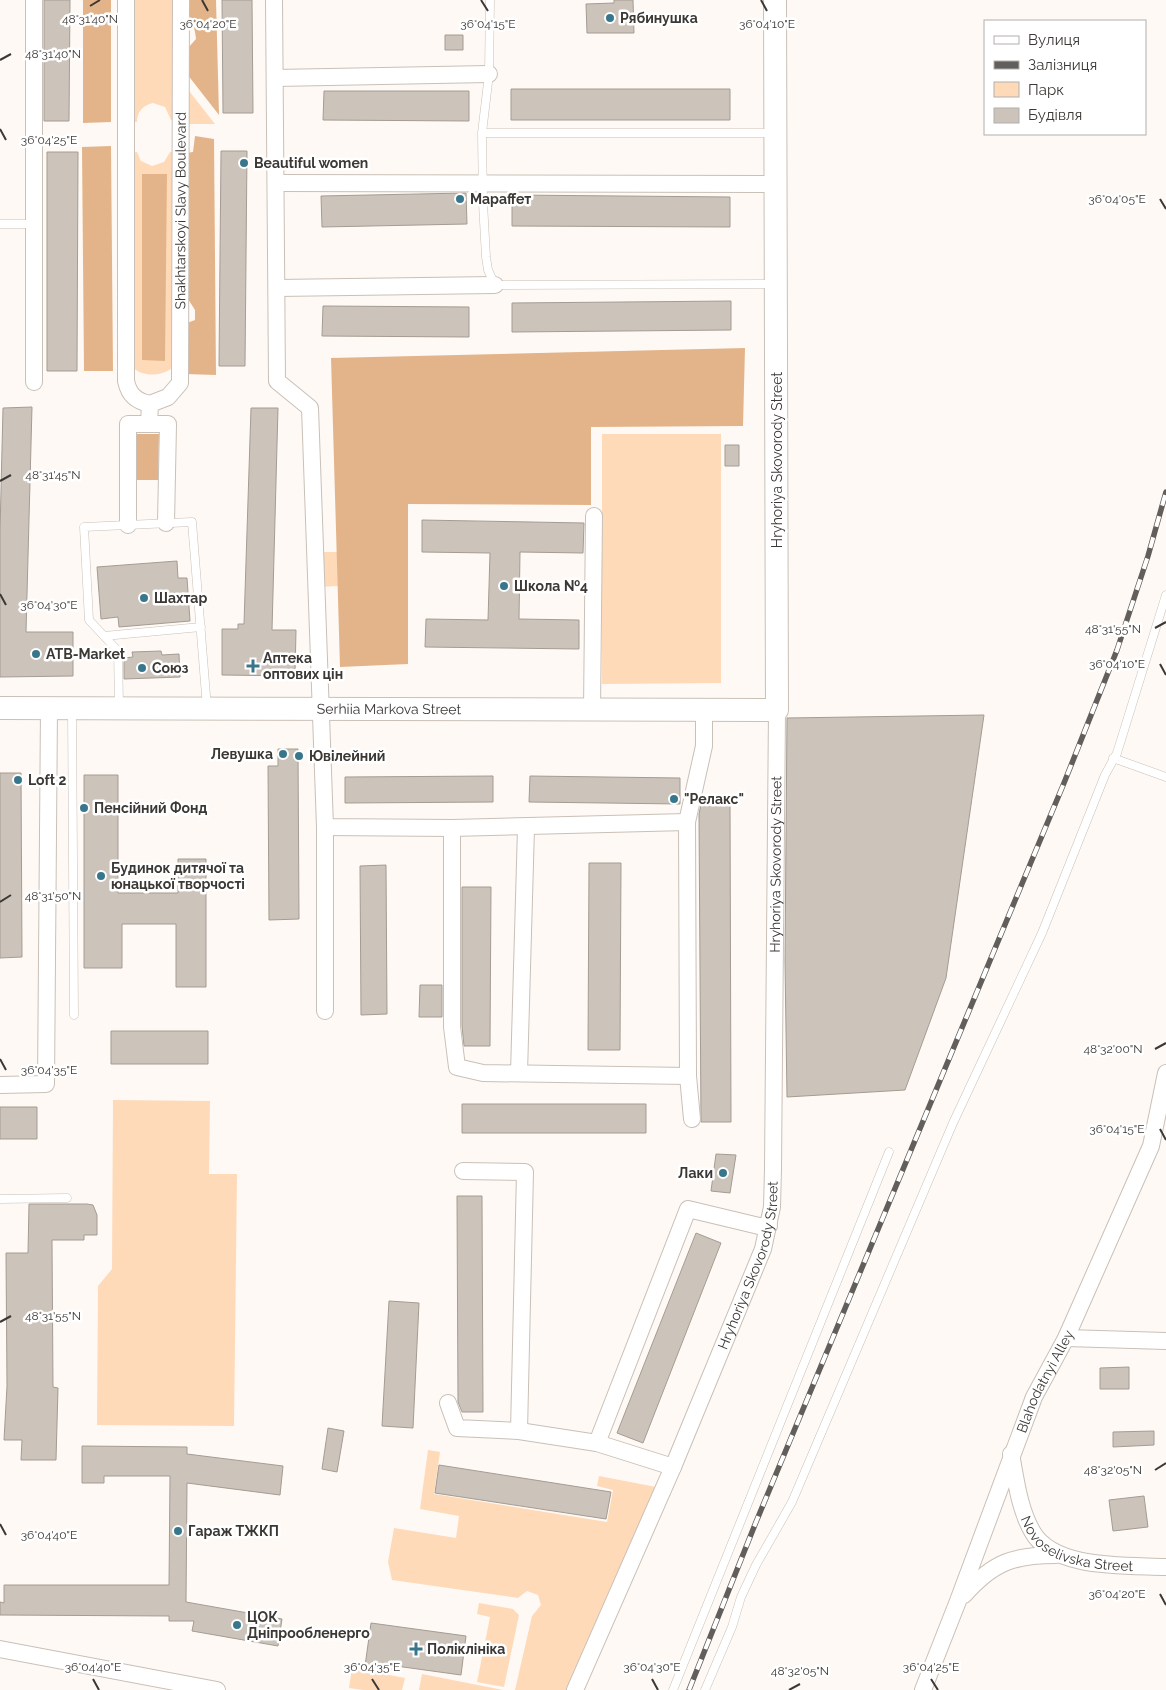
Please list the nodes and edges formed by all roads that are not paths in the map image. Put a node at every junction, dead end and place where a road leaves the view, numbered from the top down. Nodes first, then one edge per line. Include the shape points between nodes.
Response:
1 (34, 0) edge
2 (126, 0) edge
3 (181, 0) edge
4 (274, 0) edge
5 (490, 0) edge
6 (775, 0) edge
7 (489, 74) junction
8 (275, 78) junction
9 (482, 133) junction
10 (774, 133) junction
11 (483, 182) junction
12 (276, 183) junction
13 (776, 184) junction
14 (0, 224) edge
15 (34, 224) junction
16 (777, 284) junction
17 (495, 285) junction
18 (277, 288) junction
19 (34, 382) dead end
20 (150, 404) junction
21 (149, 424) junction
22 (594, 516) dead end
23 (166, 523) junction
24 (128, 525) junction
25 (1166, 596) edge
26 (201, 627) junction
27 (104, 636) junction
28 (0, 708) edge
29 (49, 708) junction
30 (72, 709) junction
31 (119, 710) junction
32 (207, 710) junction
33 (322, 710) junction
34 (592, 710) junction
35 (777, 710) junction
36 (704, 711) junction
37 (1114, 758) junction
38 (1166, 778) edge
39 (687, 822) junction
40 (325, 827) junction
41 (452, 828) junction
42 (526, 828) junction
43 (325, 1011) dead end
44 (74, 1015) dead end
45 (519, 1073) junction
46 (1166, 1073) edge
47 (688, 1076) junction
48 (0, 1085) edge
49 (692, 1119) dead end
50 (1159, 1146) edge
51 (889, 1152) dead end
52 (463, 1171) dead end
53 (67, 1198) dead end
54 (0, 1200) edge
55 (769, 1226) junction
56 (1066, 1338) junction
57 (1166, 1341) edge
58 (448, 1403) dead end
59 (519, 1431) junction
60 (598, 1443) junction
61 (1011, 1454) junction
62 (673, 1467) junction
63 (1059, 1555) junction
64 (1166, 1567) edge
65 (958, 1601) junction
66 (0, 1650) edge
67 (197, 1688) edge
68 (217, 1690) edge
69 (575, 1690) edge
70 (673, 1690) edge
71 (705, 1690) edge
72 (922, 1690) edge

1 - 15 street
2 - 20 street via 126,381 134,398
3 - 20 street, Shakhtarskoyi Slavy Boulevard via 180,383 168,398
4 - 8 street
5 - 7 lane
6 - 10 street, Hryhoriya Skovorody Street
7 - 8 street
7 - 9 lane
8 - 12 street
9 - 10 lane
9 - 11 lane
10 - 13 street, Hryhoriya Skovorody Street
11 - 12 street
11 - 13 street
11 - 17 lane via 486,257
12 - 18 street
13 - 16 street, Hryhoriya Skovorody Street
14 - 15 lane
15 - 19 street
16 - 17 lane
16 - 35 street, Hryhoriya Skovorody Street
17 - 18 street
18 - 33 street via 277,381 310,408
20 - 21 street
21 - 23 street via 168,424
21 - 24 street via 128,424
22 - 34 street
23 - 24 lane
23 - 26 lane via 192,522
24 - 27 lane via 84,527 89,620
25 - 37 lane
26 - 27 lane
26 - 32 lane
27 - 31 lane via 118,651
28 - 29 street, Serhiia Markova Street
29 - 30 street, Serhiia Markova Street
29 - 48 street via 46,1084
30 - 31 street, Serhiia Markova Street
30 - 44 lane
31 - 32 street, Serhiia Markova Street
32 - 33 street, Serhiia Markova Street
33 - 34 street, Serhiia Markova Street
33 - 40 street
34 - 36 street, Serhiia Markova Street
35 - 36 street, Serhiia Markova Street
35 - 55 street, Hryhoriya Skovorody Street via 773,1168
36 - 39 street via 704,746
37 - 38 lane
37 - 71 lane via 1042,933 953,1123 792,1502 756,1565
39 - 42 street
39 - 47 street
40 - 41 street
40 - 43 street
41 - 42 street
41 - 45 street via 452,1027 457,1067 483,1073
42 - 45 street
45 - 47 street
46 - 50 street, Blahodatnyi Alley
47 - 49 street
50 - 56 street, Blahodatnyi Alley
51 - 70 lane
52 - 59 street via 525,1172
53 - 54 lane
55 - 60 street via 688,1208
55 - 62 street, Hryhoriya Skovorody Street via 756,1266
56 - 57 street
56 - 61 street, Blahodatnyi Alley via 1034,1397
58 - 59 street via 457,1428
59 - 60 street
60 - 62 street
61 - 63 street, Novoselivska Street via 1022,1507 1032,1532 1044,1547
61 - 65 street, Blahodatnyi Alley
62 - 69 street, Hryhoriya Skovorody Street
63 - 64 street, Novoselivska Street via 1098,1564
63 - 65 street via 1036,1555 1005,1561 977,1580
65 - 72 street, Blahodatnyi Alley
66 - 67 street
67 - 68 street

